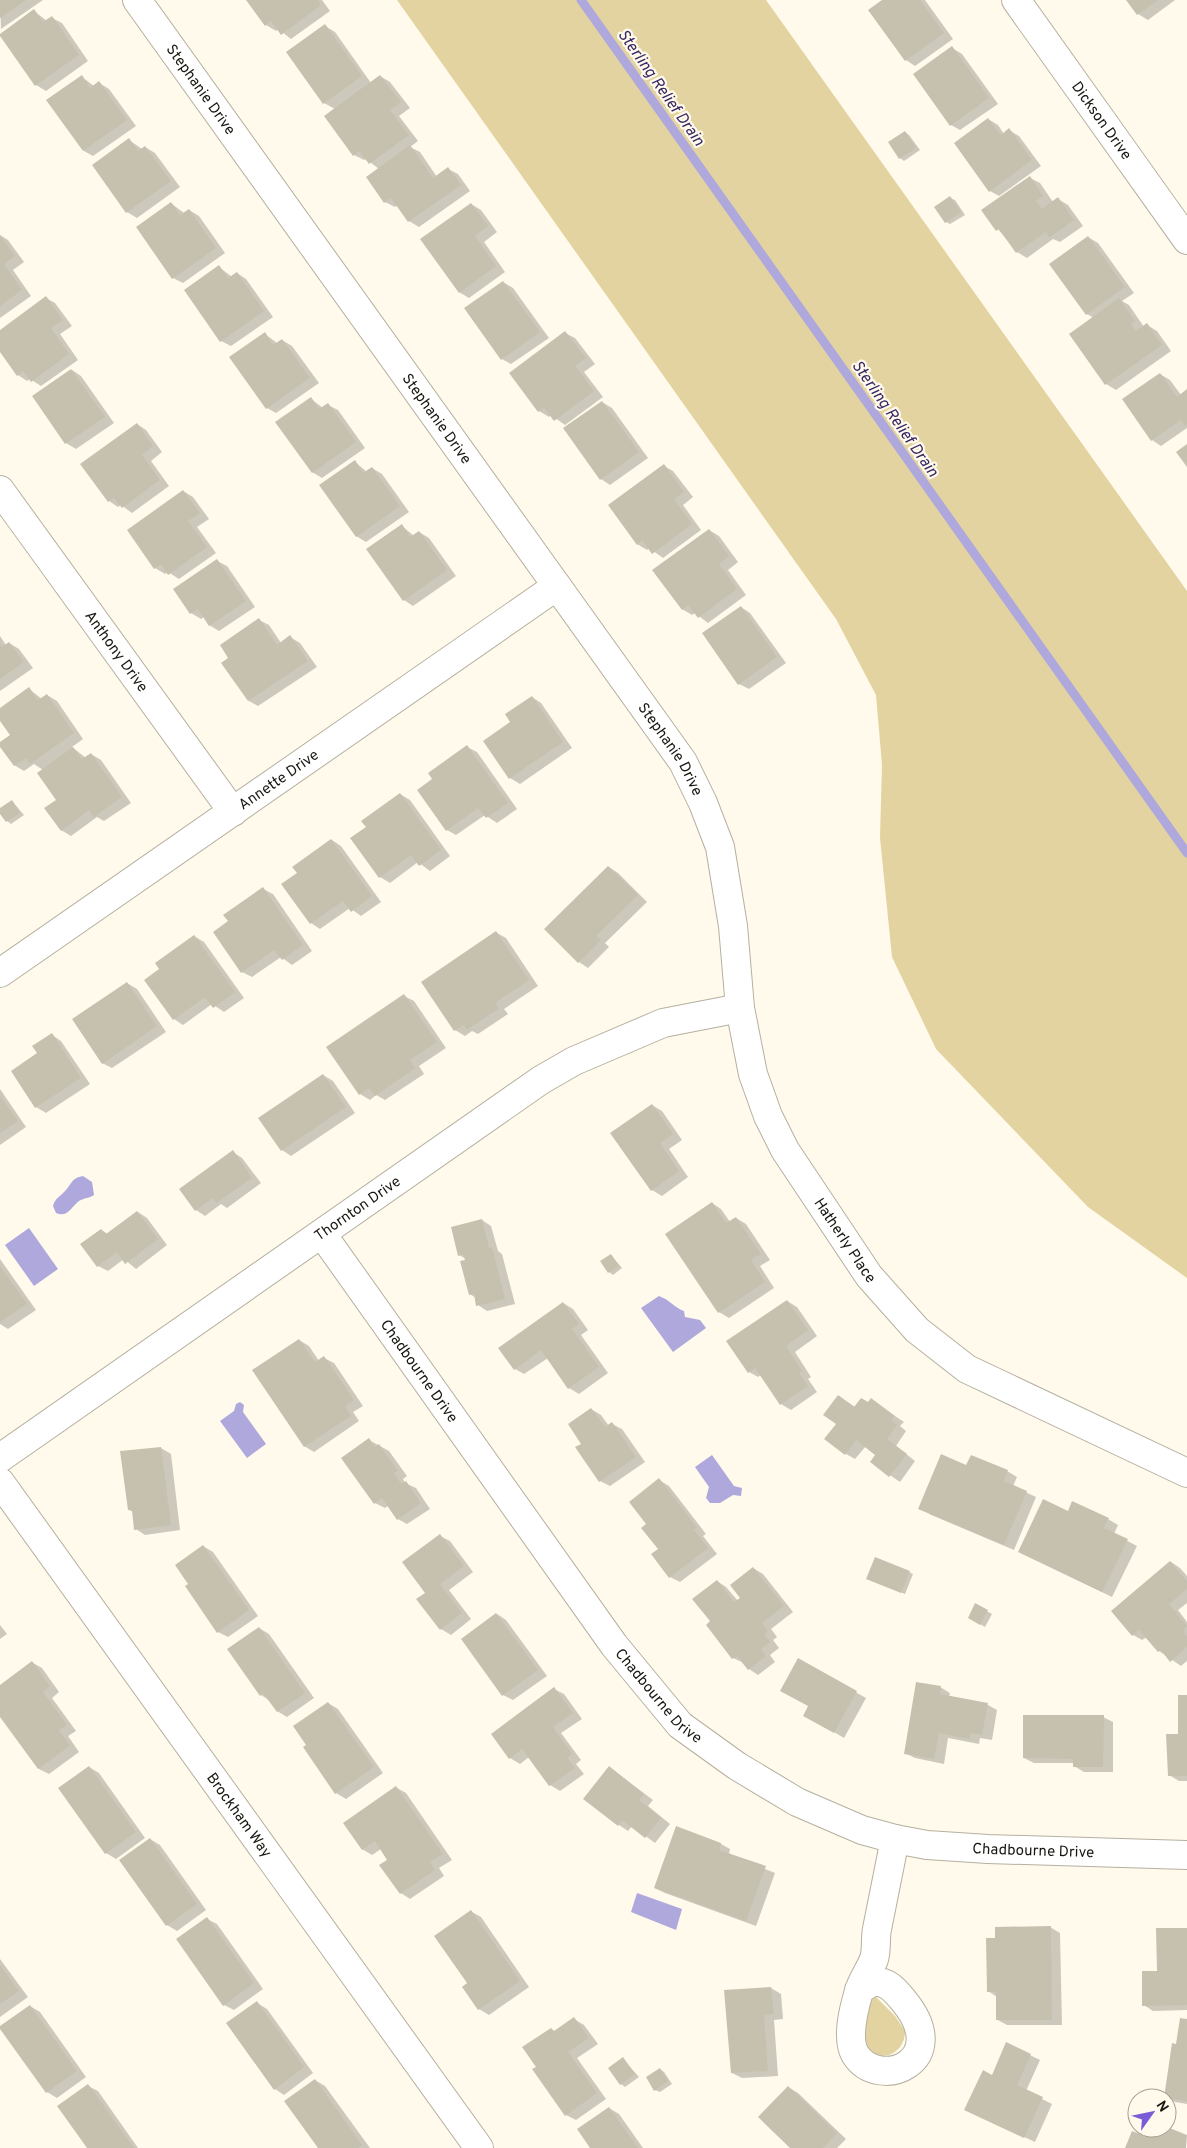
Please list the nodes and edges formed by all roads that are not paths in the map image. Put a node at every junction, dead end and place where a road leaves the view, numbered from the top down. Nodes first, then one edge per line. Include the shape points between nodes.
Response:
1 (137, 0) edge
2 (1016, 0) edge
3 (1184, 229) edge
4 (0, 490) edge
5 (557, 586) junction
6 (233, 812) junction
7 (720, 847) joint
8 (0, 973) edge
9 (740, 1008) junction
10 (322, 1234) junction
11 (0, 1458) edge
12 (1187, 1473) edge
13 (0, 1482) edge
14 (894, 1839) junction
15 (1187, 1855) edge
16 (874, 1958) junction
17 (894, 1989) junction
18 (859, 1990) junction
19 (479, 2148) edge

1 - 5 street, Stephanie Drive
2 - 3 street, Dickson Drive
4 - 6 street, Anthony Drive
5 - 6 street, Annette Drive
5 - 7 street, Stephanie Drive via 682,762
6 - 8 street, Annette Drive
7 - 9 street, Hatherly Place via 733,926
9 - 10 street, Thornton Drive via 663,1022 574,1061 541,1080
9 - 12 street, Hatherly Place via 753,1074 784,1150 870,1276 918,1330 967,1369
10 - 11 street, Thornton Drive
10 - 14 street, Chadbourne Drive via 614,1645 680,1725 737,1766 796,1802
13 - 19 street, Brockham Way
14 - 15 street, Chadbourne Drive via 988,1849
14 - 16 street
16 - 17 street
16 - 18 street
17 - 18 street via 878,1981
17 - 18 street via 918,2020 921,2042 918,2053 908,2064 885,2070 863,2064 851,2044

